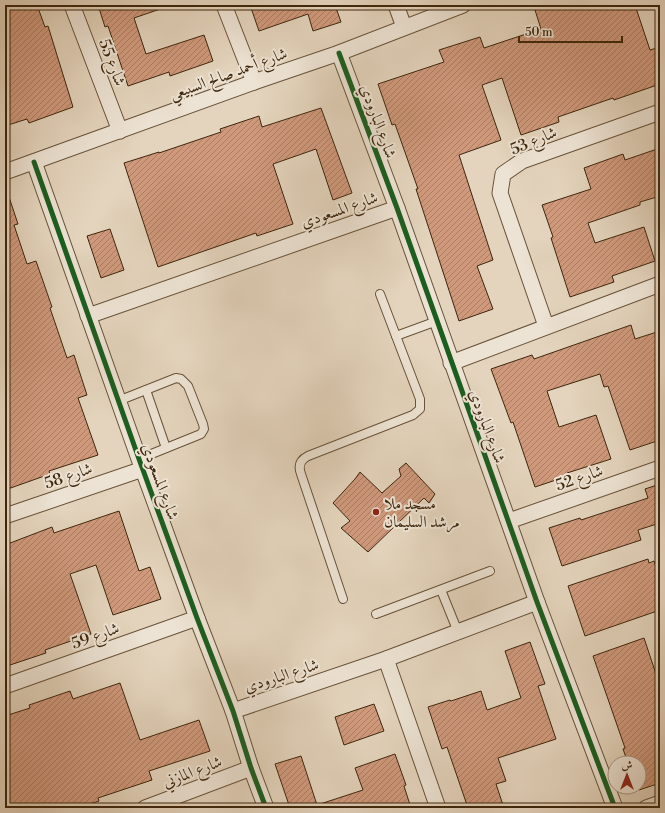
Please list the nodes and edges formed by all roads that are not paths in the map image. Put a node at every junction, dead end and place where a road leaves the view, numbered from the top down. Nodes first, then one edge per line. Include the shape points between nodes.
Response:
1 (72, 5) edge
2 (224, 5) edge
3 (396, 5) edge
4 (463, 5) edge
5 (404, 27) junction
6 (339, 53) junction
7 (254, 82) junction
8 (660, 112) edge
9 (120, 131) junction
10 (34, 162) junction
11 (5, 172) edge
12 (397, 208) junction
13 (660, 284) edge
14 (380, 294) dead end
15 (88, 316) junction
16 (437, 321) junction
17 (546, 326) junction
18 (396, 336) junction
19 (451, 363) junction
20 (146, 390) junction
21 (118, 401) junction
22 (166, 448) junction
23 (141, 464) junction
24 (660, 468) edge
25 (5, 516) edge
26 (509, 521) junction
27 (490, 571) dead end
28 (441, 590) junction
29 (342, 599) dead end
30 (537, 602) junction
31 (376, 614) dead end
32 (197, 618) junction
33 (458, 632) junction
34 (386, 659) junction
35 (5, 686) edge
36 (233, 710) junction
37 (251, 768) junction
38 (660, 803) edge
39 (145, 808) edge
40 (266, 808) edge
41 (438, 808) edge
42 (615, 808) edge
43 (646, 808) edge

1 - 9 street, شارع 55
2 - 7 street
3 - 5 street
4 - 5 street, شارع أحمد صالح السبيعي
5 - 6 street, شارع أحمد صالح السبيعي
6 - 7 street, شارع أحمد صالح السبيعي
6 - 12 street, شارع البارودي
7 - 9 street, شارع أحمد صالح السبيعي
8 - 17 street, شارع 53 via 522,161 503,174 500,193
9 - 10 street, شارع أحمد صالح السبيعي
10 - 11 street, شارع أحمد صالح السبيعي
10 - 15 street, شارع المسعودي
12 - 15 street, شارع المسعودي
12 - 16 street, شارع البارودي
13 - 17 street
14 - 18 lane
15 - 21 street, شارع المسعودي
16 - 18 lane
16 - 19 street, شارع البارودي
17 - 19 street
18 - 29 lane via 420,399 418,412 308,456 300,465 300,474
19 - 26 street, شارع البارودي
20 - 21 lane
20 - 22 lane
20 - 22 lane via 176,378 181,379 188,386 203,424 201,434
21 - 23 street, شارع المسعودي
22 - 23 lane
23 - 25 street, شارع 58
23 - 32 street, شارع المسعودي
24 - 26 street, شارع 52
26 - 30 street, شارع البارودي
27 - 28 lane
28 - 31 lane
28 - 33 lane
30 - 33 street, شارع البارودي
30 - 42 street, شارع البارودي
32 - 35 street, شارع 59
32 - 36 street, شارع المسعودي
33 - 34 street, شارع البارودي
34 - 36 street, شارع البارودي
34 - 41 street
36 - 37 street, شارع المسعودي
37 - 39 street, شارع المازني
37 - 40 street, شارع المسعودي
38 - 43 street

